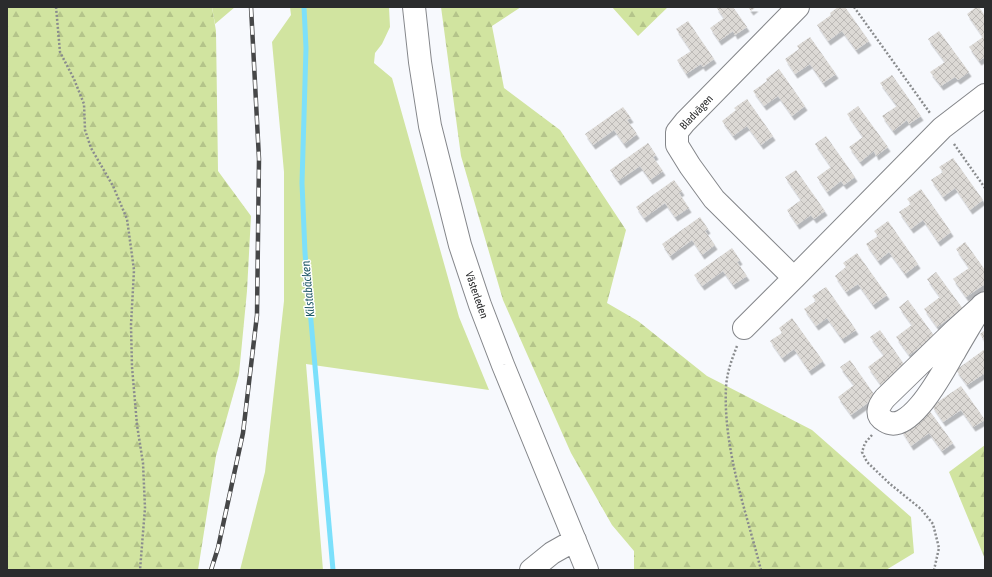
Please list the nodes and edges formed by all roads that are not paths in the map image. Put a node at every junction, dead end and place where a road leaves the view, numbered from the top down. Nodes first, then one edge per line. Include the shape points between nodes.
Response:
1 (414, 7) edge
2 (798, 7) edge
3 (985, 96) edge
4 (794, 278) junction
5 (984, 304) edge
6 (744, 328) road end
7 (575, 540) junction
8 (531, 570) edge
9 (588, 570) edge

1 - 7 street, Västerleden via 430,126 460,245 503,365
2 - 4 street, Bladvägen via 677,132 677,145 714,199
3 - 4 street via 942,128
4 - 6 street
5 - 5 street via 885,398 878,410 885,422 900,422 926,399
7 - 8 street via 552,552
7 - 9 street, Västerleden

